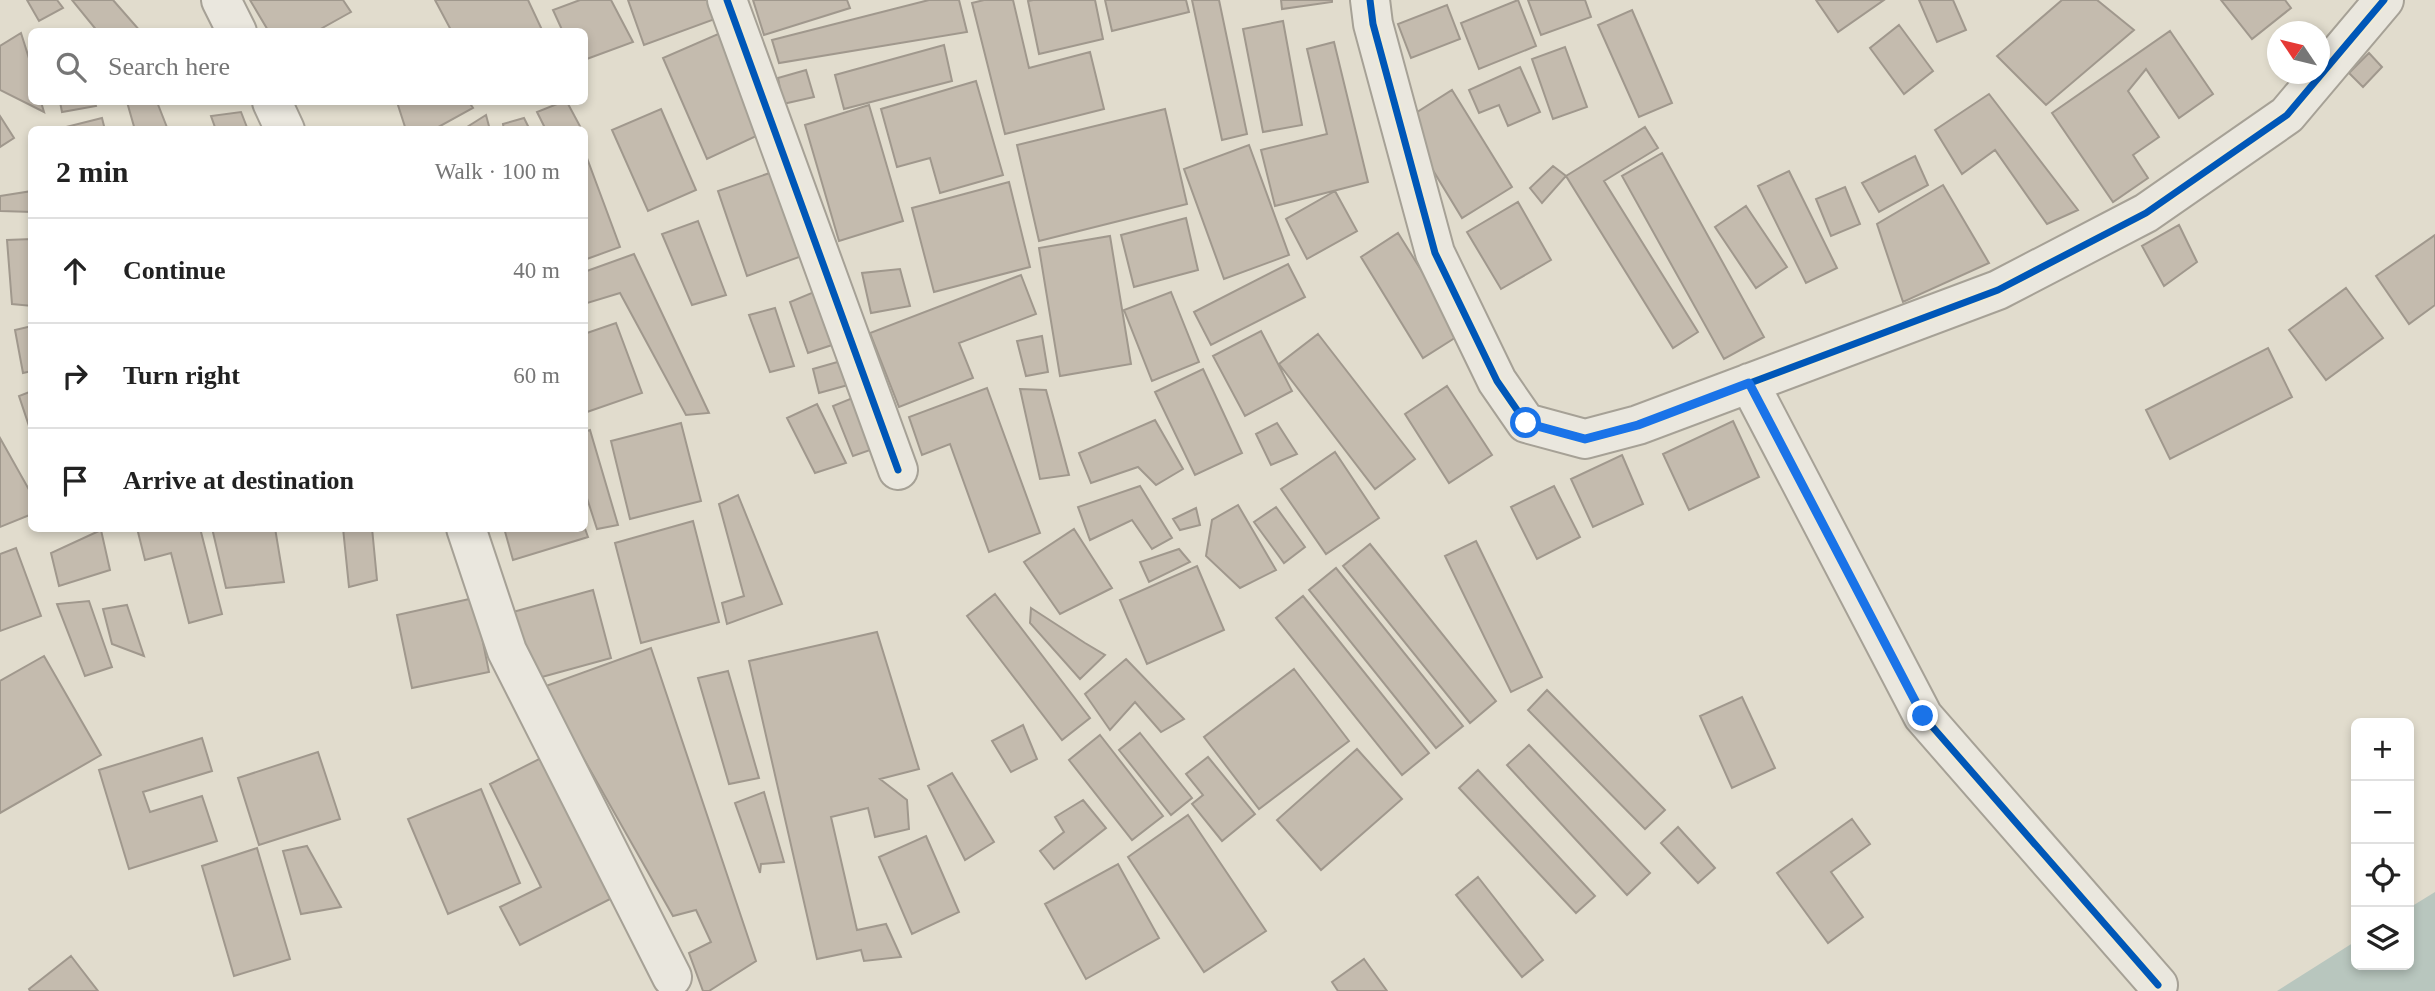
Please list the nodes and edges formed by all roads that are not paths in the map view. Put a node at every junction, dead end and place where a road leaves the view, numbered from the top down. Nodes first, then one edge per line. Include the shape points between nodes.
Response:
1 (220, 0) edge
2 (727, 0) edge
3 (1370, 0) edge
4 (2384, 0) edge
5 (235, 28) edge
6 (273, 105) edge
7 (283, 126) edge
8 (1749, 383) junction
9 (898, 470) dead end
10 (467, 532) edge
11 (672, 977) dead end
12 (2158, 985) dead end

1 - 5 street
2 - 9 street
3 - 8 street via 1435,253 1497,381 1526,423 1585,439 1638,425
4 - 8 street via 2287,115 2146,213 1998,290
6 - 7 street
8 - 12 street via 1923,716
10 - 11 street via 507,651

